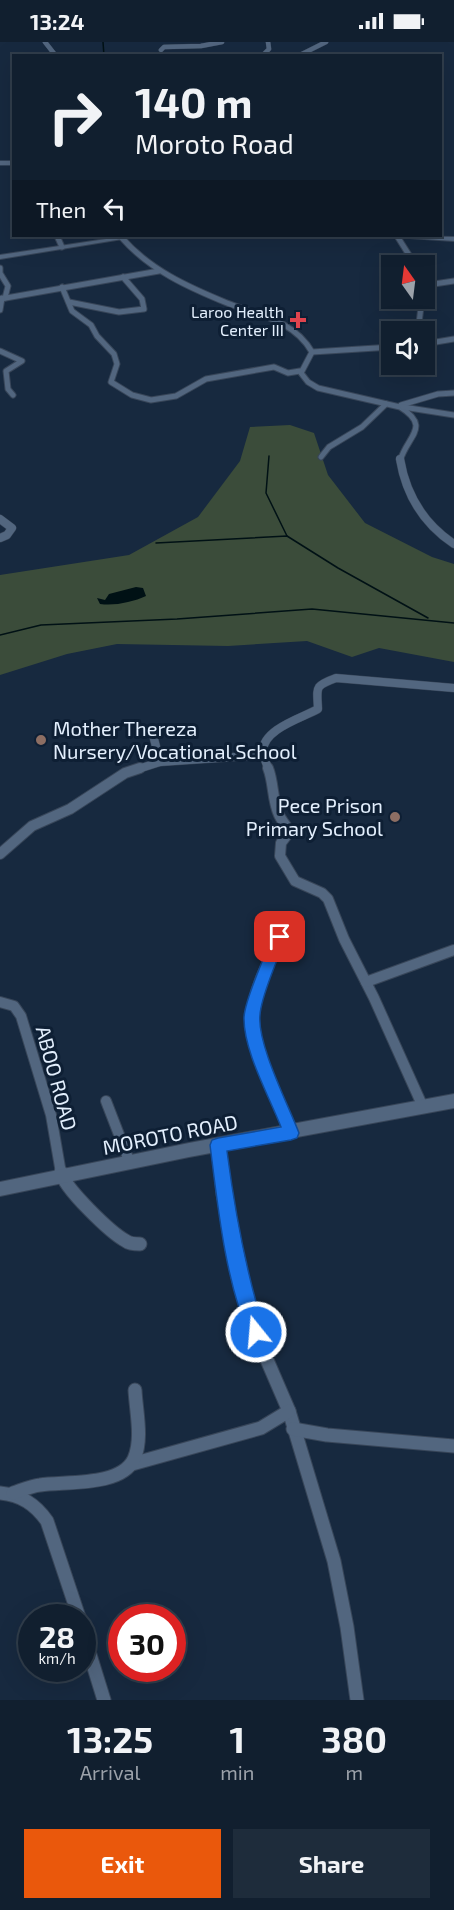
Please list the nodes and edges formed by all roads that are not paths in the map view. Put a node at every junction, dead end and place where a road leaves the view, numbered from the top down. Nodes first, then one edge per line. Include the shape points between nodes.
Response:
1 (45, 42) edge
2 (222, 42) edge
3 (326, 42) edge
4 (161, 50) dead end
5 (54, 54) edge
6 (302, 54) edge
7 (57, 237) edge
8 (130, 237) edge
9 (398, 237) edge
10 (424, 237) edge
11 (122, 238) junction
12 (454, 239) edge
13 (62, 247) junction
14 (409, 255) edge
15 (0, 257) edge
16 (0, 268) edge
17 (159, 271) junction
18 (123, 278) junction
19 (454, 281) edge
20 (435, 284) edge
21 (62, 287) junction
22 (2, 298) edge
23 (69, 302) junction
24 (0, 310) edge
25 (454, 339) edge
26 (435, 342) edge
27 (381, 348) edge
28 (0, 351) edge
29 (312, 352) junction
30 (300, 371) junction
31 (454, 393) edge
32 (13, 395) dead end
33 (416, 400) junction
34 (384, 406) junction
35 (399, 406) junction
36 (415, 408) junction
37 (454, 415) edge
38 (321, 457) dead end
39 (0, 519) edge
40 (0, 538) edge
41 (454, 543) edge
42 (454, 688) edge
43 (153, 735) dead end
44 (263, 755) junction
45 (160, 762) junction
46 (0, 854) edge
47 (280, 937) dead end
48 (454, 950) edge
49 (366, 982) junction
50 (0, 1002) edge
51 (106, 1101) dead end
52 (454, 1101) edge
53 (423, 1107) junction
54 (291, 1133) junction
55 (218, 1145) junction
56 (130, 1163) junction
57 (63, 1177) junction
58 (0, 1189) edge
59 (140, 1244) dead end
60 (135, 1390) dead end
61 (289, 1411) junction
62 (293, 1429) junction
63 (454, 1446) edge
64 (132, 1464) junction
65 (6, 1493) edge
66 (75, 1604) edge
67 (96, 1674) edge
68 (104, 1700) edge
69 (357, 1700) edge

1 - 5 street
2 - 4 street
3 - 6 street
7 - 13 street
8 - 11 main road
9 - 14 street
10 - 12 main road
11 - 13 main road
11 - 17 street via 136,255
13 - 15 main road
16 - 22 street via 8,286
17 - 18 street
17 - 29 street via 293,330
18 - 21 street
18 - 23 street via 142,299 144,309 119,312
19 - 20 street
21 - 22 street
21 - 23 street
22 - 24 street
23 - 30 street via 72,311 90,325 114,354 117,364 111,382 146,399 176,396 203,380 271,367 288,373
25 - 26 street
27 - 29 street
28 - 32 street via 22,360 6,371 8,389
29 - 30 street
30 - 34 street via 318,388
31 - 33 street
33 - 35 street
33 - 36 street
34 - 35 street
34 - 38 street
35 - 36 street
35 - 41 street via 414,417 416,432 400,459 406,489 438,531
36 - 37 street
39 - 40 street via 12,528
42 - 44 street via 348,678 328,680 317,688 318,709 269,736
43 - 45 street
44 - 45 street
44 - 49 street via 273,780 279,815 290,831 280,843 280,855 296,881 328,898
45 - 46 street via 125,773 70,809 32,826
47 - 54 street via 252,1016 257,1049
48 - 49 street
49 - 53 street
50 - 57 street, ABOO ROAD via 14,1006 21,1016 51,1115
51 - 56 street
52 - 53 main road, MOROTO ROAD
53 - 54 main road, MOROTO ROAD
54 - 55 main road, MOROTO ROAD
55 - 56 main road, MOROTO ROAD
55 - 61 street via 223,1194 244,1292
56 - 57 main road, MOROTO ROAD
57 - 58 main road, MOROTO ROAD
57 - 59 street via 99,1220 128,1243
60 - 64 street via 137,1437
61 - 62 street
61 - 64 street via 261,1428
62 - 63 street
62 - 69 street via 334,1561
64 - 65 street via 106,1478 39,1485
65 - 66 street via 38,1508 51,1529
67 - 68 street

